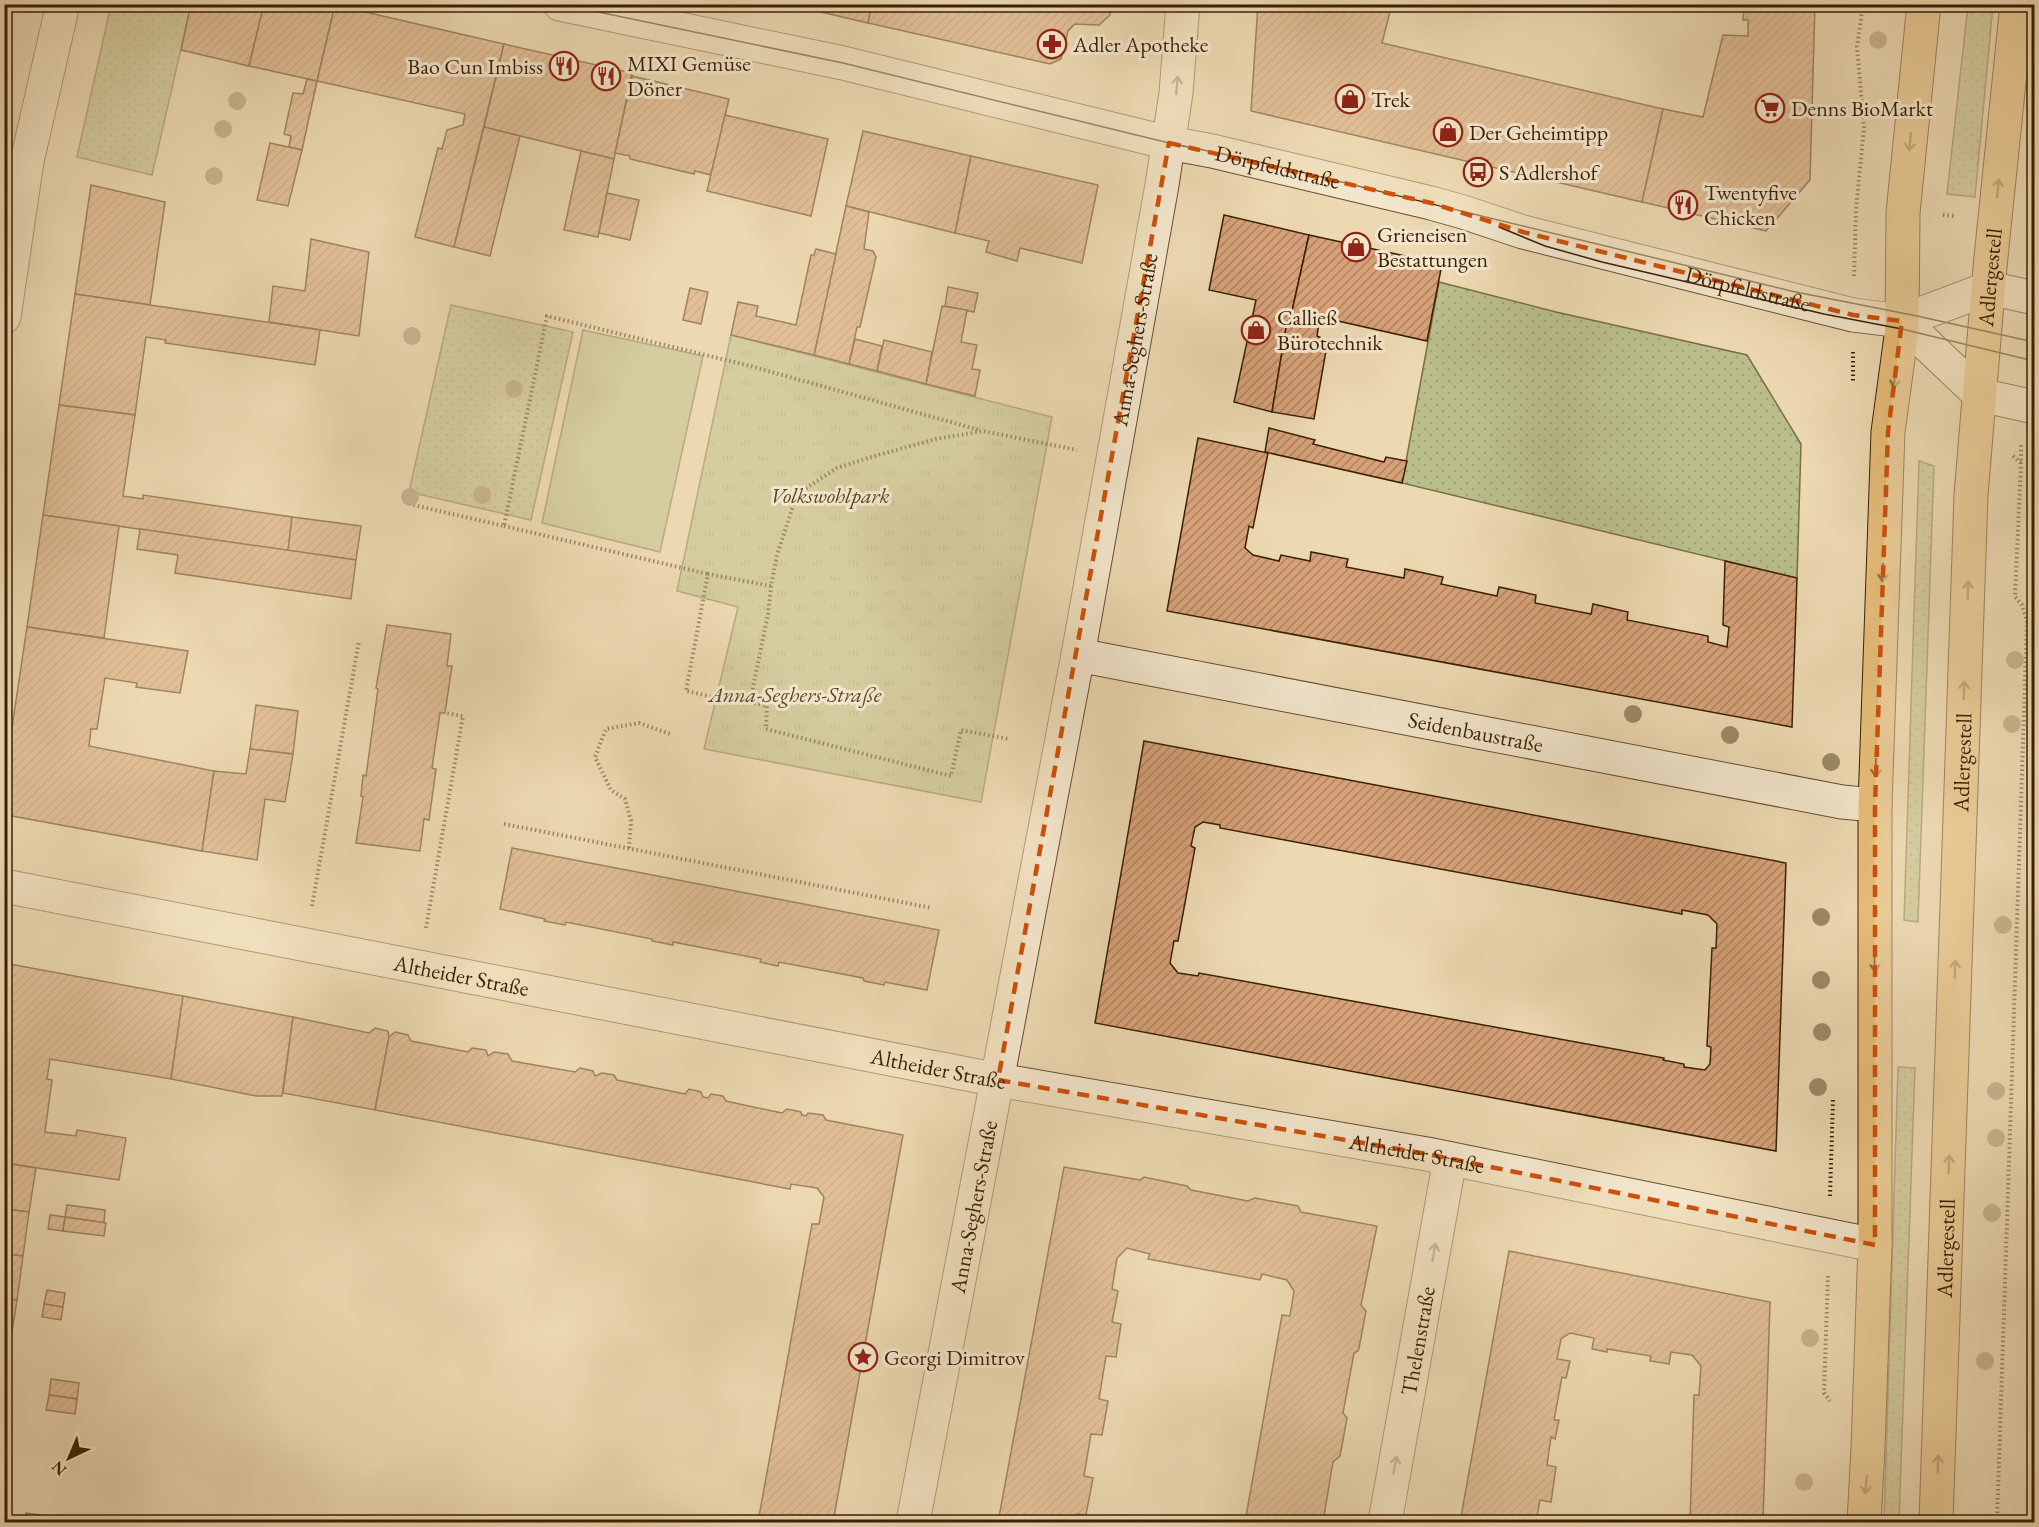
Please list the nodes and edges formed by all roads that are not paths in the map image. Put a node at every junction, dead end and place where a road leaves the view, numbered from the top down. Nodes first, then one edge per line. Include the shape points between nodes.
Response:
1 (63, 4) edge
2 (560, 4) edge
3 (1183, 4) edge
4 (1924, 4) edge
5 (2017, 4) edge
6 (669, 16) edge
7 (1169, 143) junction
8 (1989, 288) junction
9 (2034, 298) edge
10 (4, 316) edge
11 (1902, 321) junction
12 (1980, 395) junction
13 (2034, 407) edge
14 (1078, 655) junction
15 (1875, 805) junction
16 (4, 886) edge
17 (998, 1080) junction
18 (1450, 1159) junction
19 (1875, 1245) junction
20 (914, 1522) edge
21 (1385, 1522) edge
22 (1864, 1522) edge
23 (1936, 1522) edge

1 - 10 street via 27,161
2 - 6 street, Dörpfeldstraße
7 -> 3 street, Anna-Seghers-Straße
4 -> 11 main road via 1904,213
8 -> 5 main road, Adlergestell
6 - 7 street, Dörpfeldstraße
7 - 11 street, Dörpfeldstraße via 1463,212 1523,232 1853,315
7 - 14 street, Anna-Seghers-Straße
8 - 9 street
8 - 11 street, Dörpfeldstraße
8 - 12 main road, Adlergestell
11 - 12 street
11 -> 15 main road via 1888,432
12 - 13 street
23 -> 12 main road, Adlergestell via 1971,495
14 - 15 street, Seidenbaustraße via 1842,802
14 - 17 street, Anna-Seghers-Straße
15 -> 19 main road
16 - 17 street, Altheider Straße
17 - 18 street, Altheider Straße
17 - 20 street, Anna-Seghers-Straße
18 - 19 street, Altheider Straße
21 -> 18 street, Thelenstraße
19 -> 22 main road

